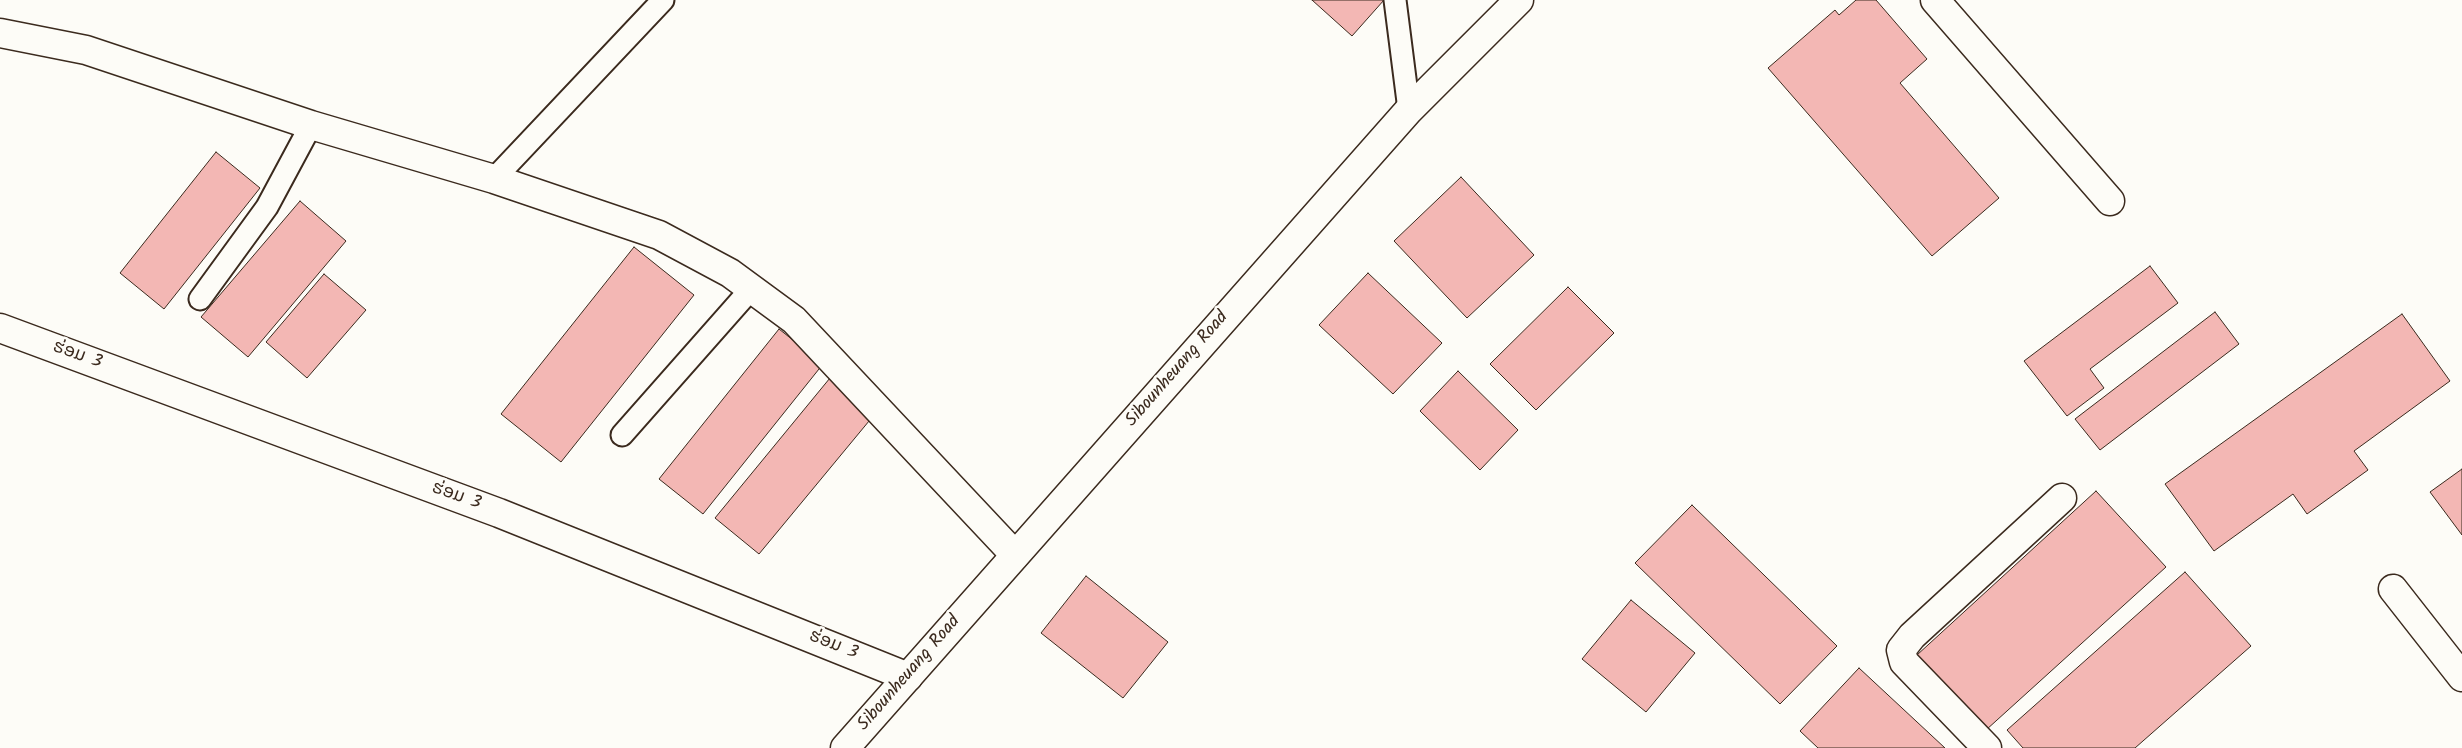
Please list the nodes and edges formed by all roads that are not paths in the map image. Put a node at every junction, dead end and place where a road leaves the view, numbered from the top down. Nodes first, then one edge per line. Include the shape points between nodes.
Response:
1 (662, 0) edge
2 (1396, 0) edge
3 (1519, 0) edge
4 (1936, 0) edge
5 (0, 33) edge
6 (1409, 110) junction
7 (311, 125) junction
8 (494, 179) junction
9 (2110, 201) dead end
10 (751, 289) junction
11 (200, 299) dead end
12 (0, 328) edge
13 (622, 435) dead end
14 (2062, 498) dead end
15 (1015, 555) junction
16 (2393, 588) dead end
17 (908, 676) junction
18 (2462, 677) edge
19 (847, 747) edge
20 (1987, 748) edge

1 - 8 lane
2 - 6 lane
3 - 6 street, Sibounheuang Road
4 - 9 street
5 - 7 street via 86,50
6 - 15 street, Sibounheuang Road
7 - 8 street
7 - 11 lane via 267,207
8 - 10 street via 659,235 730,273
10 - 13 lane
10 - 15 street via 794,320
12 - 17 street, ຮ່ອມ 3 via 499,513
14 - 20 street via 1912,636 1901,650 1904,662
15 - 17 street, Sibounheuang Road
16 - 18 street
17 - 19 street, Sibounheuang Road

